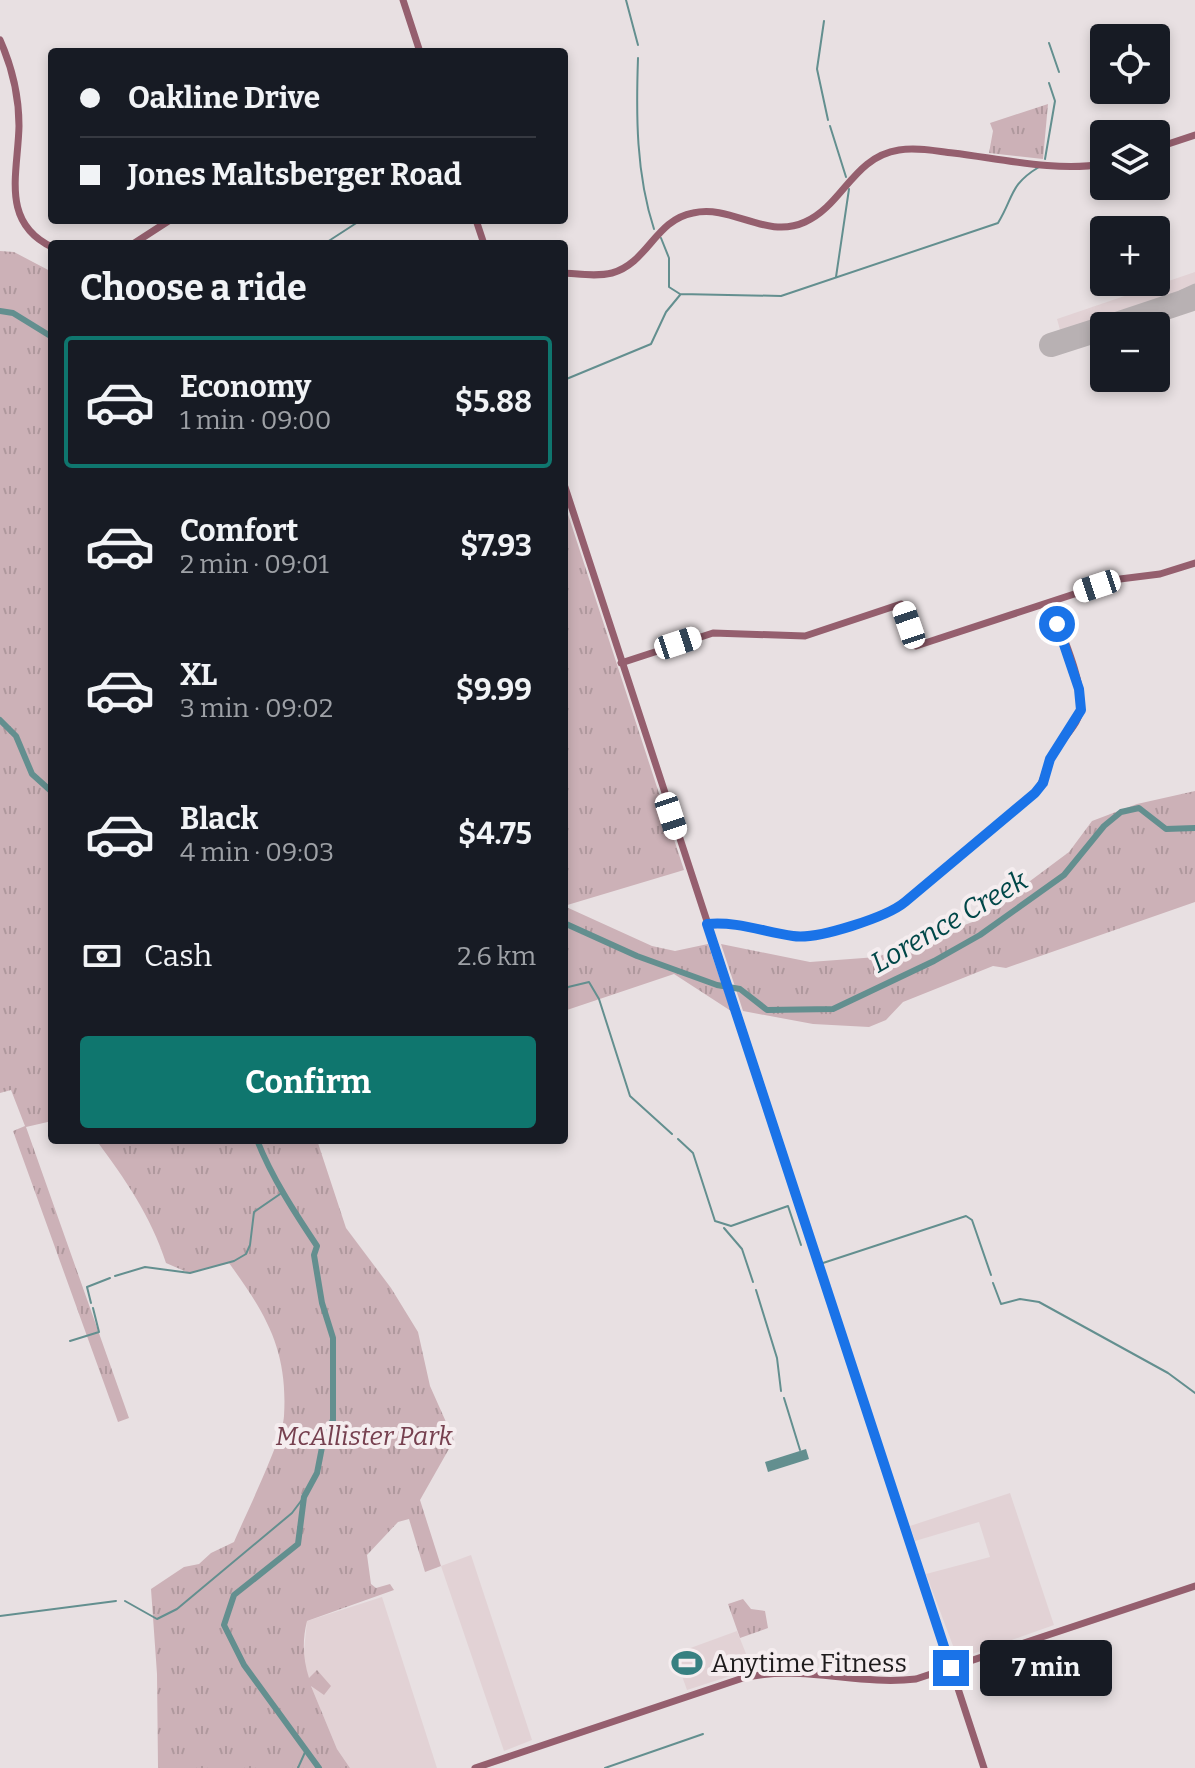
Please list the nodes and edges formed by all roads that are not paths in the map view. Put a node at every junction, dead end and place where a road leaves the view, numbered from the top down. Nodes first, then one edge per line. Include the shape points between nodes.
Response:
1 (403, 0) edge
2 (0, 40) edge
3 (419, 48) edge
4 (1195, 135) edge
5 (1170, 143) edge
6 (1090, 165) edge
7 (164, 224) edge
8 (139, 240) edge
9 (48, 244) edge
10 (568, 273) edge
11 (568, 497) edge
12 (1195, 563) edge
13 (1050, 602) junction
14 (621, 663) junction
15 (707, 924) junction
16 (1195, 1586) edge
17 (951, 1668) junction
18 (475, 1768) edge
19 (984, 1768) edge

1 - 3 main road
2 - 9 main road via 12,74 19,123 14,204 28,231
4 - 5 main road
6 - 10 main road via 899,150 865,164 820,213 796,226 770,228 725,213 697,212 666,225 626,267 600,274
7 - 8 main road
11 - 14 main road
12 - 13 main road via 1154,576 1120,579
13 - 14 main road via 916,646 901,604 805,636 713,633
13 - 15 main road via 1081,706 1035,793 889,912 809,937
14 - 15 main road
15 - 17 main road
16 - 17 main road
17 - 18 main road via 916,1679 876,1682 801,1672 756,1675
17 - 19 main road

